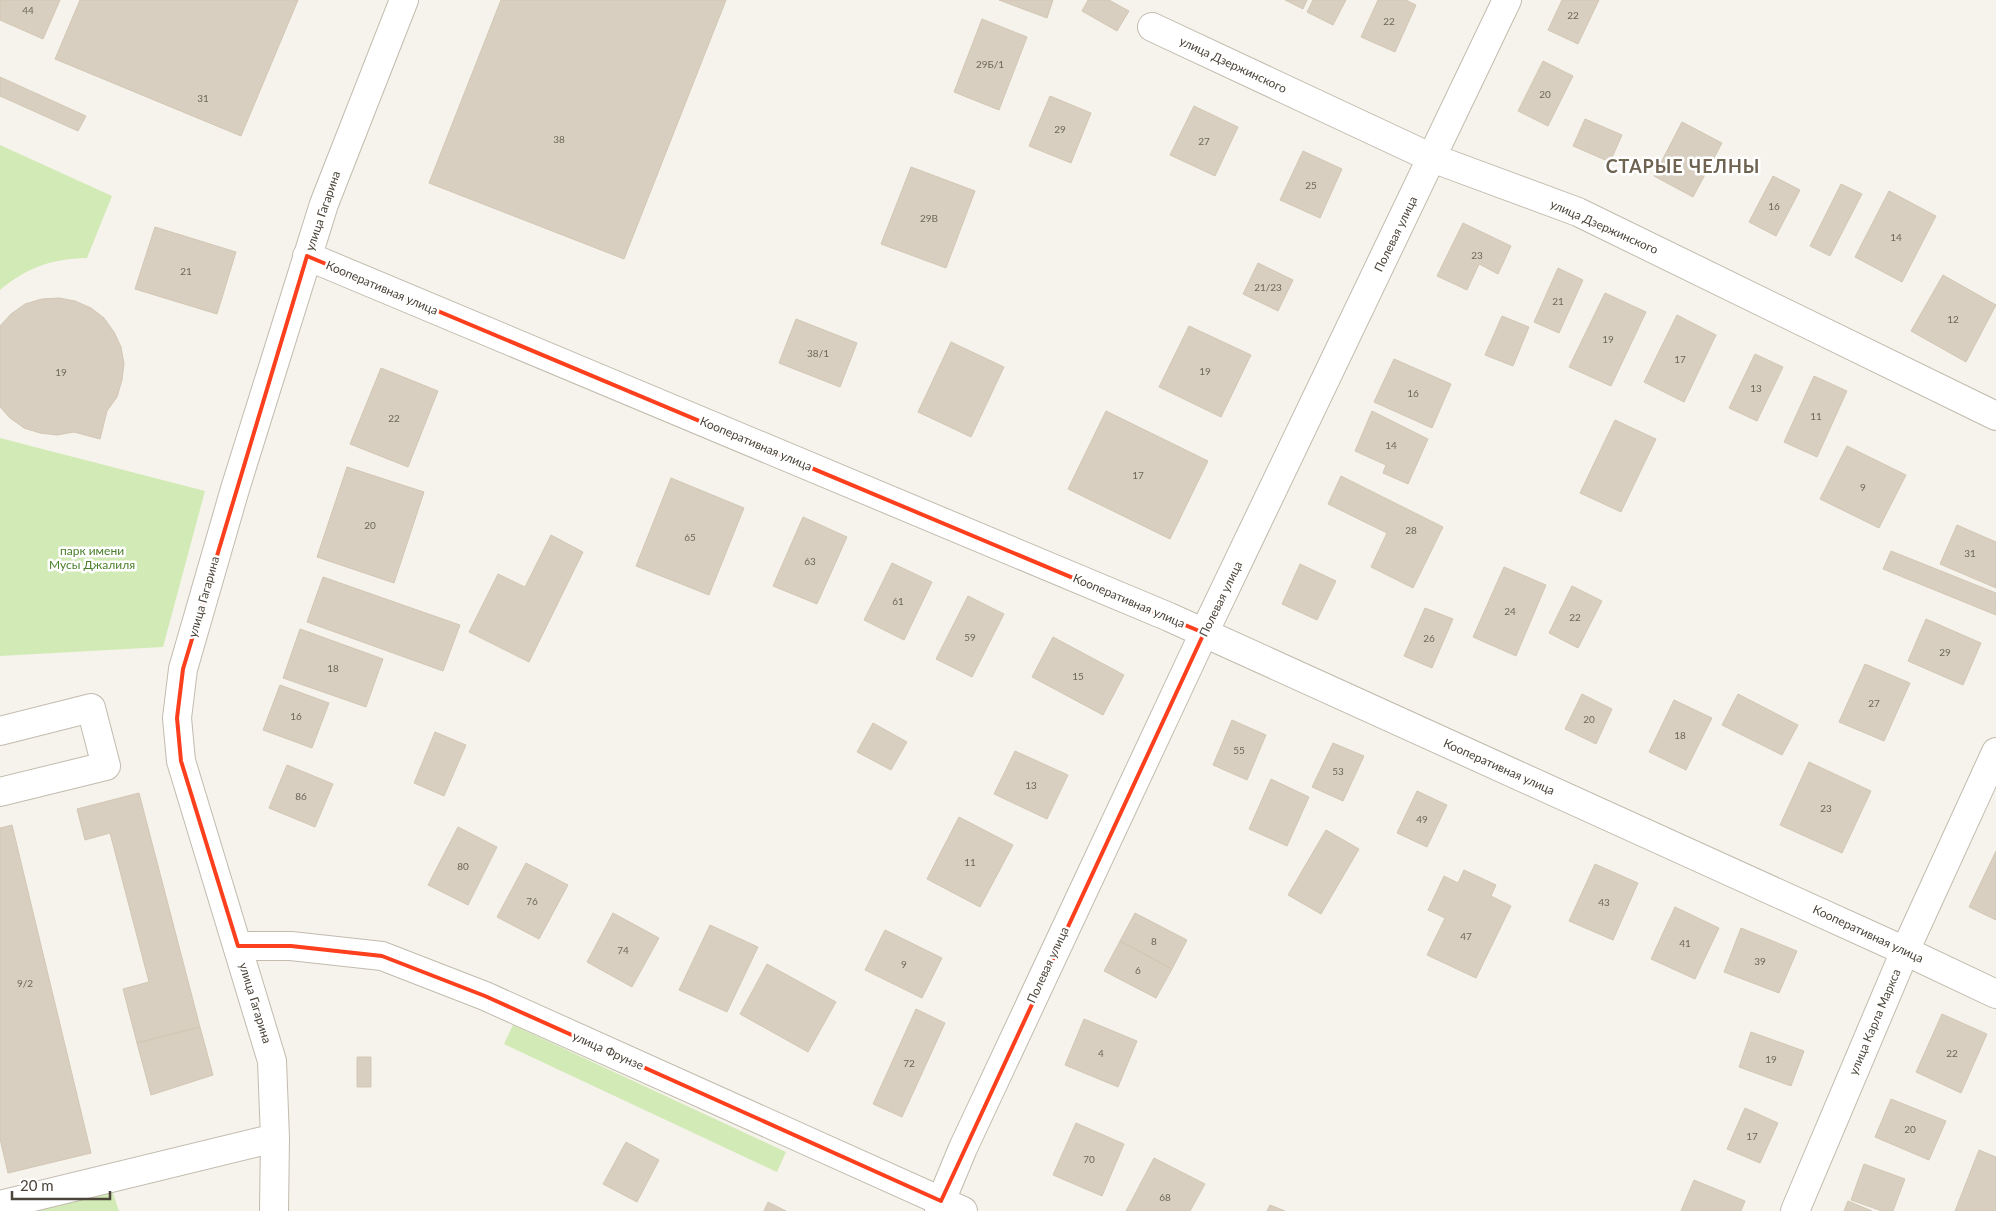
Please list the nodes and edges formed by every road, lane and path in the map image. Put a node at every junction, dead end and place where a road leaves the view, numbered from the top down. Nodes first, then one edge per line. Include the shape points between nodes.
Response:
1 (404, 0) edge
2 (1507, 0) edge
3 (1152, 27) dead end
4 (1432, 158) junction
5 (307, 256) junction
6 (1996, 416) edge
7 (1204, 634) junction
8 (0, 731) edge
9 (1996, 752) edge
10 (0, 792) edge
11 (238, 946) junction
12 (1905, 951) junction
13 (1996, 994) edge
14 (275, 1138) junction
15 (0, 1205) edge
16 (948, 1208) edge
17 (274, 1211) edge
18 (1794, 1211) edge

1 - 5 street, улица Гагарина via 324,204
2 - 4 street, Полевая улица
3 - 4 street, улица Дзержинского
4 - 6 street, улица Дзержинского via 1578,212
4 - 7 street, Полевая улица
5 - 7 street, Кооперативная улица
5 - 11 street, улица Гагарина via 183,669 177,718 181,761
7 - 12 street, Кооперативная улица
7 - 16 street, Полевая улица via 963,1148
8 - 10 street via 91,708 106,766
9 - 12 street, улица Карла Маркса
11 - 14 street, улица Гагарина via 272,1062
11 - 16 street, улица Фрунзе via 290,946 382,956 485,996
12 - 13 street, Кооперативная улица
12 - 18 street, улица Карла Маркса
14 - 15 street
14 - 17 street, улица Гагарина

